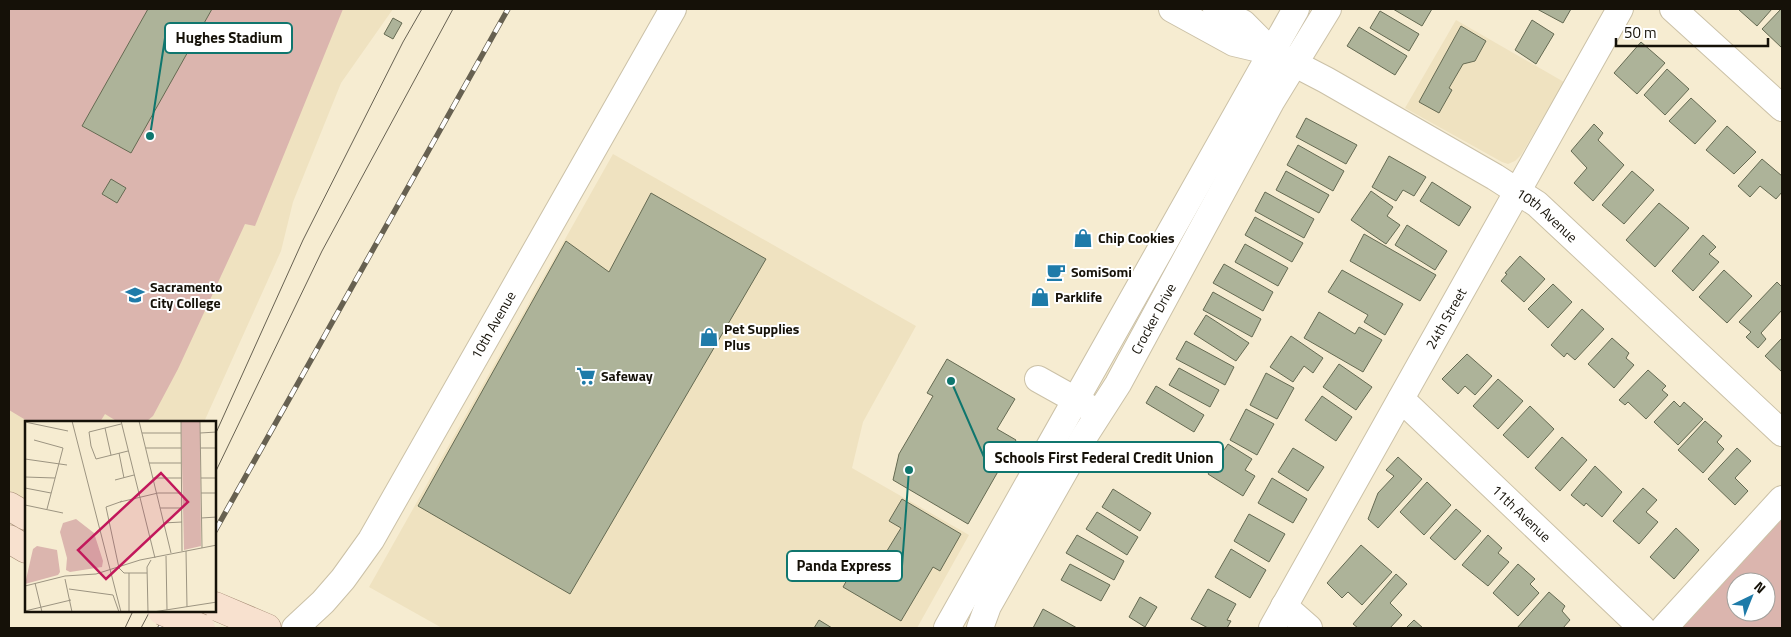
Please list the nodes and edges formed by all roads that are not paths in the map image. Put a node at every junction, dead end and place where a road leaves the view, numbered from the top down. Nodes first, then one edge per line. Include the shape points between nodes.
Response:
1 (673, 9) edge
2 (1172, 9) edge
3 (1216, 9) edge
4 (1296, 9) edge
5 (1328, 9) edge
6 (1620, 9) edge
7 (1673, 9) edge
8 (1272, 52) junction
9 (1295, 64) junction
10 (1782, 108) edge
11 (1518, 192) junction
12 (1038, 379) dead end
13 (1401, 399) junction
14 (1075, 400) junction
15 (1099, 413) junction
16 (1782, 433) edge
17 (1782, 499) edge
18 (9, 506) edge
19 (25, 515) edge
20 (9, 539) edge
21 (25, 549) edge
22 (216, 606) edge
23 (164, 612) edge
24 (1278, 617) edge
25 (201, 628) edge
26 (267, 628) edge
27 (295, 628) edge
28 (947, 628) edge
29 (980, 628) edge
30 (1309, 628) edge
31 (1642, 628) edge
32 (1664, 628) edge

1 - 27 street, 10th Avenue via 370,540 342,579
2 - 8 street, 10th Avenue via 1234,43
3 - 8 street, 10th Avenue via 1242,23
4 - 8 street, Crocker Drive
5 - 9 street, Crocker Drive
6 - 11 street, 24th Street
7 - 10 street
8 - 9 street, 10th Avenue
8 - 14 street, Crocker Drive
9 - 11 street, 10th Avenue
9 - 15 street, Crocker Drive
11 - 13 street, 24th Street
11 - 16 street, 10th Avenue via 1537,204
12 - 14 street
13 - 24 street, 24th Street
13 - 31 street, 11th Avenue
14 - 15 street
14 - 28 street, Crocker Drive
15 - 29 street, Crocker Drive via 988,606
17 - 32 street
18 - 19 main road
20 - 21 main road
22 - 26 main road
23 - 25 main road, bridge
24 - 30 street

